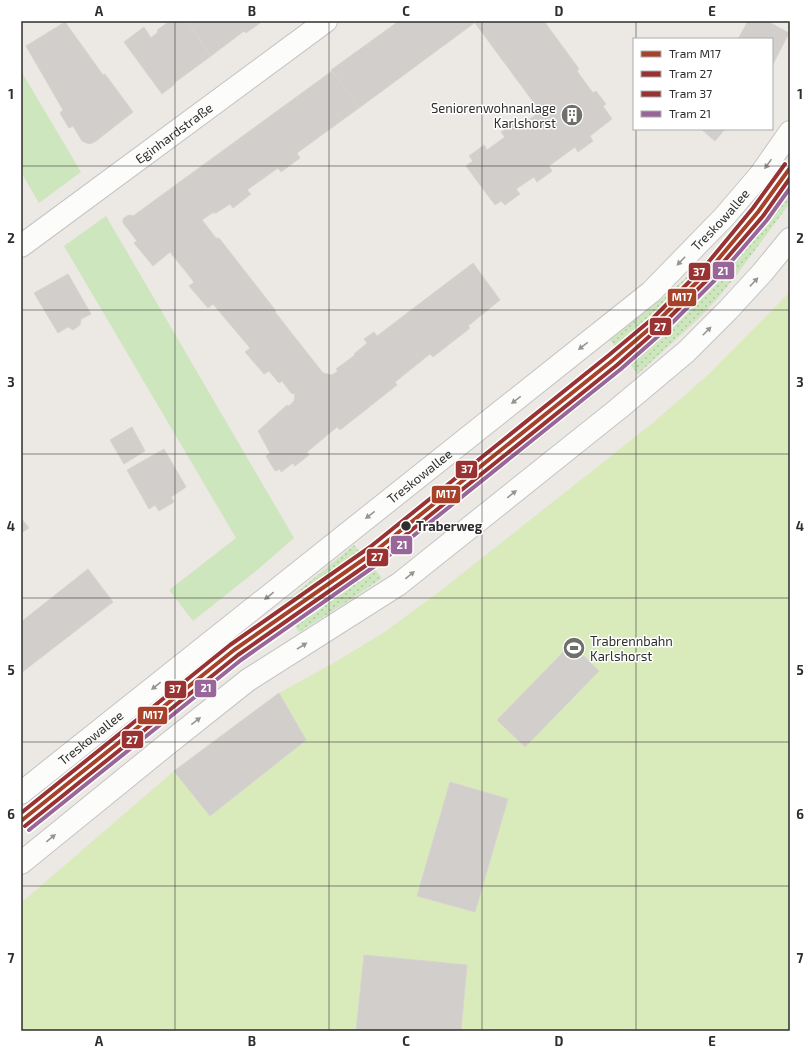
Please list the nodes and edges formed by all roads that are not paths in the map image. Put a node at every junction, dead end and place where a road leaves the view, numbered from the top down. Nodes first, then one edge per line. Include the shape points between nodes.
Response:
1 (326, 21) edge
2 (790, 132) edge
3 (790, 239) edge
4 (21, 246) edge
5 (21, 793) edge
6 (21, 863) edge

1 - 4 main road, Eginhardstraße
2 -> 5 main road, Treskowallee via 760,175 724,217 651,292
6 -> 3 main road via 248,680 399,584 618,409 686,352 728,310

